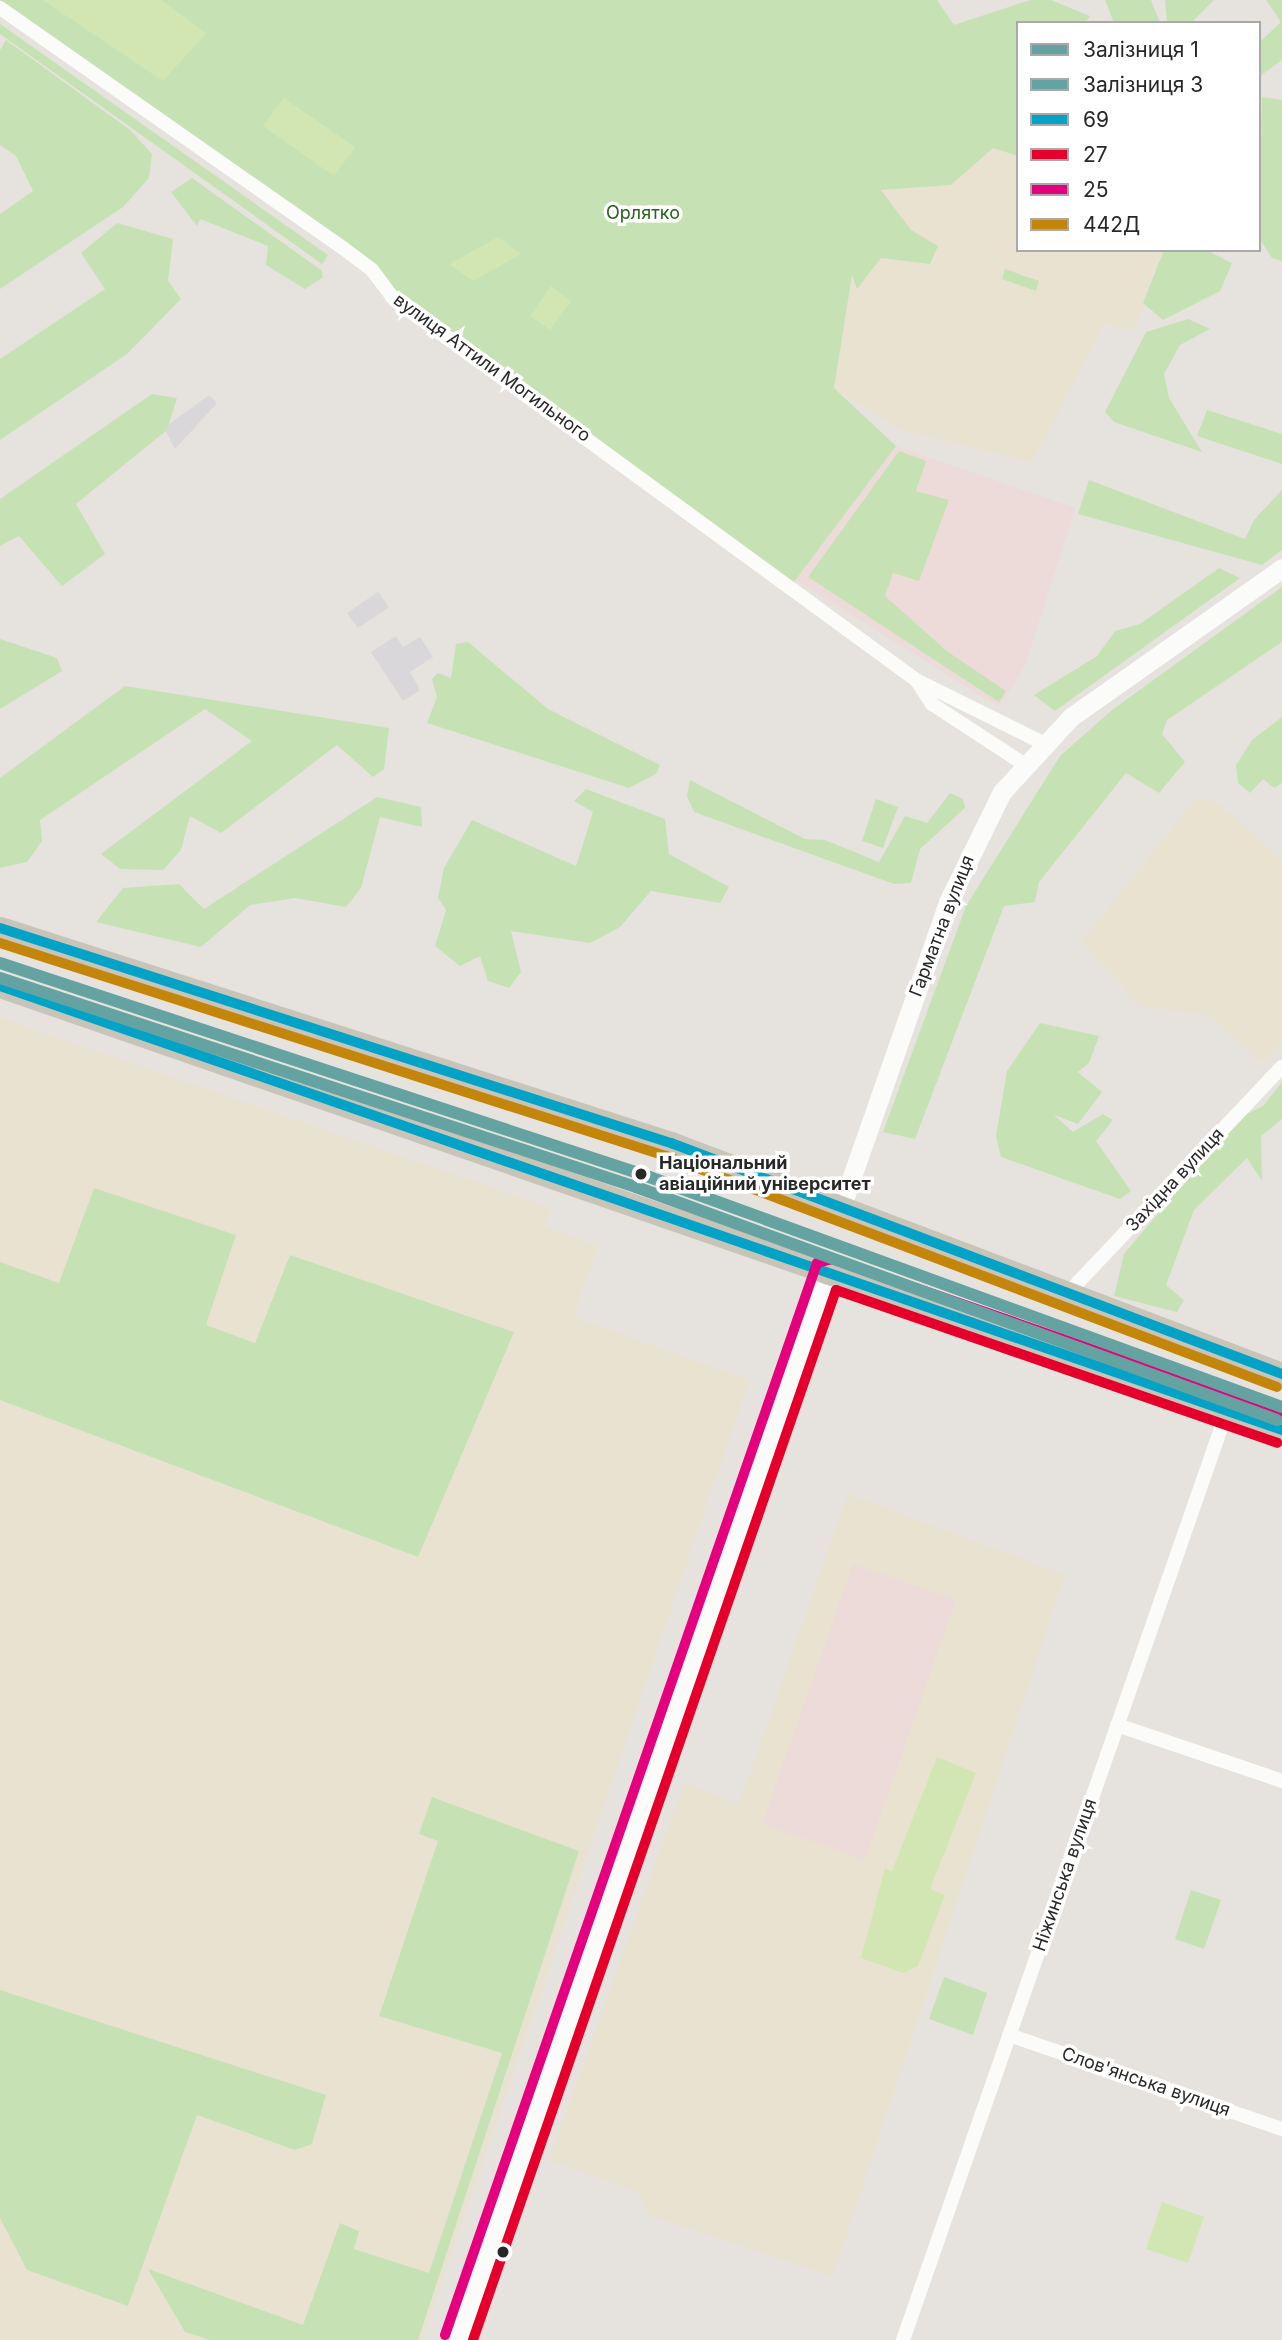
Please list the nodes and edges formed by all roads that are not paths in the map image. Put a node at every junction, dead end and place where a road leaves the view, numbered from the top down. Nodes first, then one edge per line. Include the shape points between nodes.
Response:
1 (0, 8) edge
2 (1282, 568) edge
3 (916, 680) junction
4 (1043, 743) junction
5 (1024, 764) junction
6 (0, 928) edge
7 (0, 986) edge
8 (1282, 1067) edge
9 (842, 1205) junction
10 (827, 1272) junction
11 (1068, 1293) junction
12 (1282, 1374) edge
13 (1227, 1411) junction
14 (1282, 1430) edge
15 (1117, 1725) junction
16 (1282, 1781) edge
17 (1009, 2035) junction
18 (1282, 2129) edge
19 (458, 2340) edge
20 (903, 2340) edge

1 - 3 street, вулиця Аттили Могильного via 362,263 392,297
2 - 4 main road, Гарматна вулиця
3 - 4 street, вулиця Аттили Могильного
3 - 5 street, вулиця Аттили Могильного via 932,704
4 - 5 main road, Гарматна вулиця
5 - 9 main road, Гарматна вулиця via 962,865
6 - 9 main road via 489,1082
7 - 10 main road
8 - 11 street, Західна вулиця
9 - 11 main road
10 - 13 main road
10 - 19 main road
11 - 12 main road
13 - 14 main road
13 - 15 street, Ніжинська вулиця
15 - 16 street
15 - 17 street, Ніжинська вулиця
17 - 18 street, Слов'янська вулиця
17 - 20 street, Ніжинська вулиця

